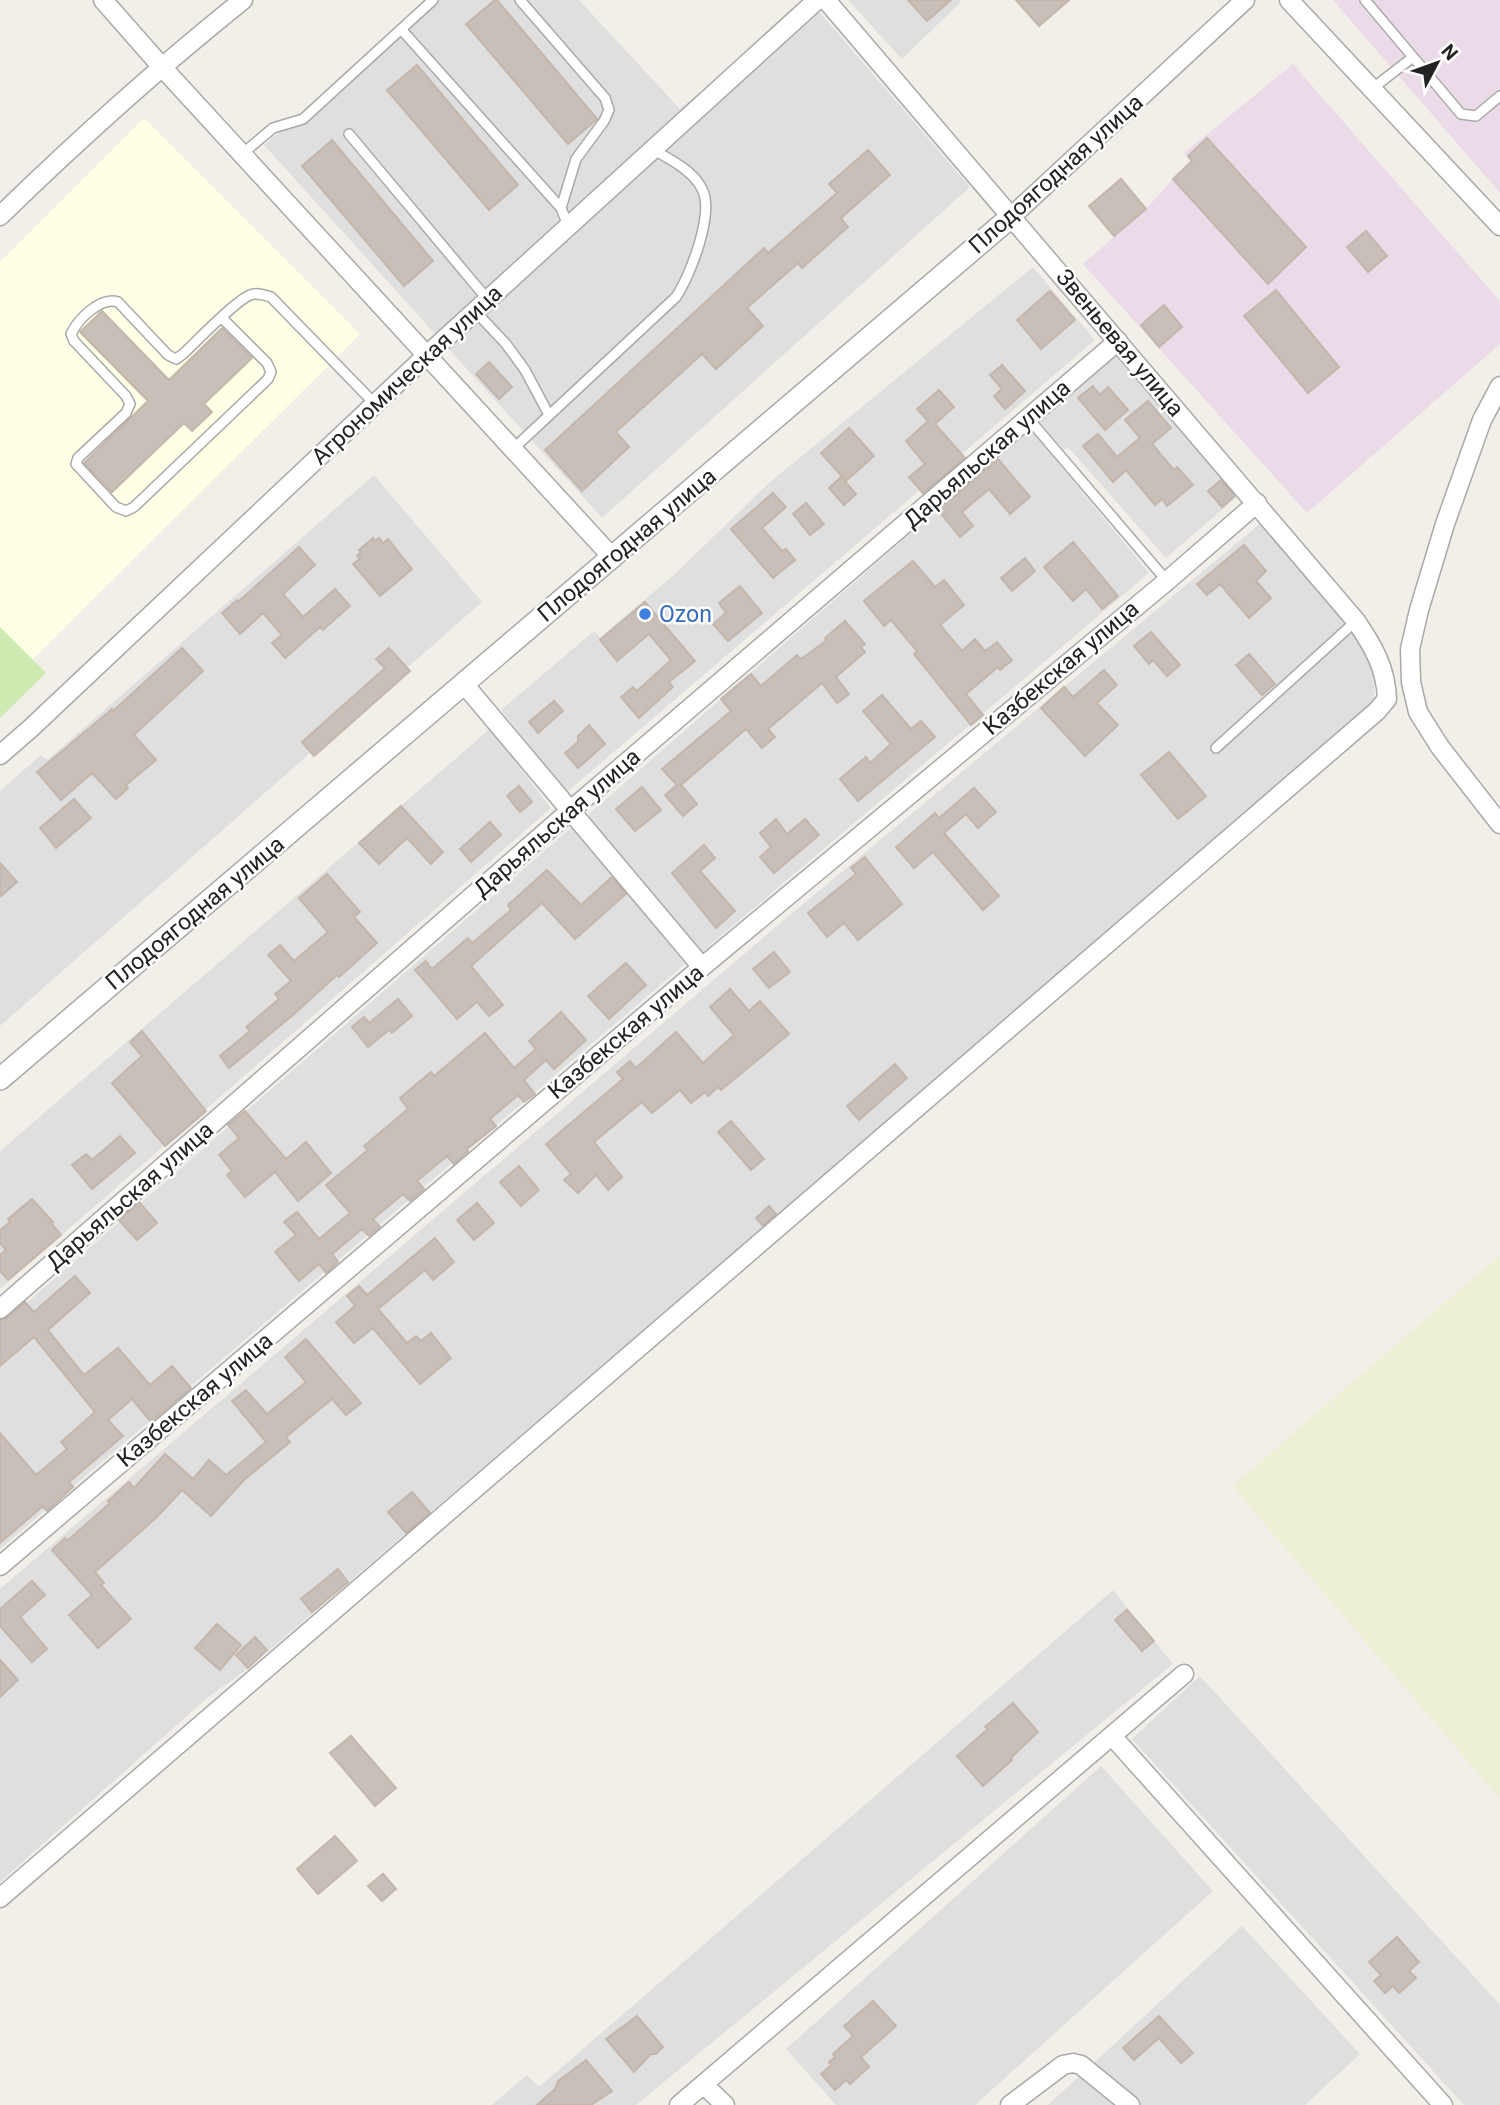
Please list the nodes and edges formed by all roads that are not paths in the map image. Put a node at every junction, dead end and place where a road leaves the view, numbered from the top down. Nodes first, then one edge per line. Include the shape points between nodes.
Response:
1 (103, 0) edge
2 (243, 0) edge
3 (433, 0) edge
4 (520, 0) edge
5 (817, 0) edge
6 (827, 0) edge
7 (1245, 0) edge
8 (1289, 0) edge
9 (1365, 0) edge
10 (401, 29) junction
11 (1413, 57) junction
12 (161, 66) junction
13 (1373, 88) junction
14 (1500, 96) edge
15 (349, 134) dead end
16 (652, 149) junction
17 (242, 154) junction
18 (561, 208) junction
19 (0, 216) edge
20 (1012, 216) junction
21 (568, 225) junction
22 (1500, 226) edge
23 (482, 306) junction
24 (222, 318) junction
25 (1118, 341) junction
26 (427, 355) junction
27 (1500, 386) edge
28 (375, 404) junction
29 (549, 415) junction
30 (1028, 418) junction
31 (513, 449) junction
32 (1257, 503) junction
33 (612, 557) junction
34 (1167, 581) junction
35 (1356, 621) junction
36 (464, 684) junction
37 (1216, 748) dead end
38 (0, 755) edge
39 (571, 810) junction
40 (1500, 824) edge
41 (702, 967) junction
42 (0, 1079) edge
43 (0, 1309) edge
44 (0, 1566) edge
45 (1184, 1674) dead end
46 (1112, 1736) junction
47 (0, 1898) edge
48 (704, 2085) junction
49 (680, 2105) edge
50 (725, 2105) edge
51 (1010, 2105) edge
52 (1130, 2105) edge
53 (1443, 2105) edge

1 - 12 street
2 - 12 street
3 - 10 lane
4 - 18 lane via 605,98 609,110 576,159
5 - 16 street, Агрономическая улица
6 - 20 street, Звеньевая улица
7 - 20 street, Плодоягодная улица
8 - 13 street
9 - 11 lane
10 - 17 lane via 303,119 273,128
10 - 18 lane
11 - 13 lane
11 - 14 lane via 1461,114 1476,116
12 - 17 street
12 - 19 street
13 - 22 street
15 - 23 lane
16 - 21 street, Агрономическая улица
16 - 29 lane via 691,175 706,201 691,268 676,297
17 - 26 street
18 - 21 lane
20 - 25 street, Звеньевая улица
20 - 33 street, Плодоягодная улица
21 - 23 street, Агрономическая улица
23 - 26 street, Агрономическая улица
23 - 29 lane
24 - 24 lane via 176,359 110,299 74,328 74,341 130,404 76,464 116,507 127,511 134,507 268,379 267,363
24 - 28 lane via 249,295 271,297
25 - 30 street, Дарьяльская улица
25 - 32 street, Звеньевая улица
26 - 28 street, Агрономическая улица
26 - 31 street
27 - 40 street via 1482,420 1445,524 1410,649 1418,712
28 - 38 street, Агрономическая улица
29 - 31 lane
30 - 34 lane
30 - 39 street, Дарьяльская улица
31 - 33 street
32 - 34 street, Казбекская улица
32 - 35 street, Звеньевая улица
33 - 36 street, Плодоягодная улица
34 - 41 street, Казбекская улица
35 - 37 lane
35 - 47 street, Звеньевая улица via 1384,672 1387,699 1377,711
36 - 39 street
36 - 42 street, Плодоягодная улица
39 - 41 street
39 - 43 street, Дарьяльская улица
41 - 44 street, Казбекская улица
45 - 46 street
46 - 48 street
46 - 53 street
48 - 49 street
48 - 50 street
51 - 52 street via 1063,2065 1073,2063

